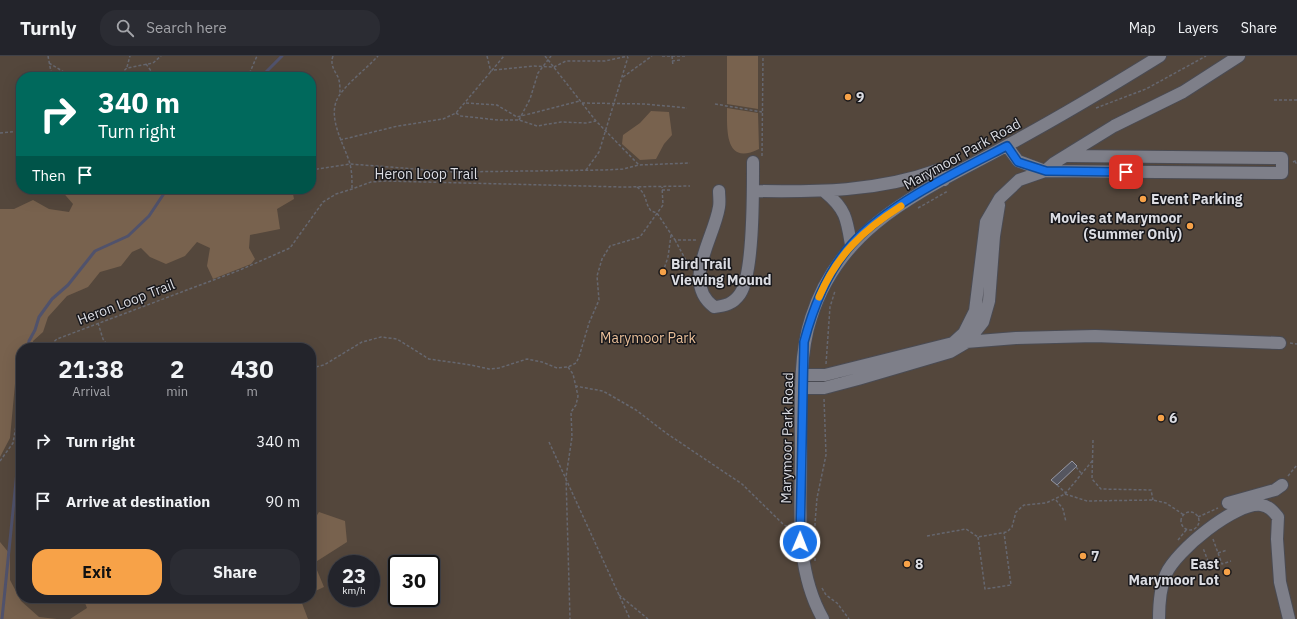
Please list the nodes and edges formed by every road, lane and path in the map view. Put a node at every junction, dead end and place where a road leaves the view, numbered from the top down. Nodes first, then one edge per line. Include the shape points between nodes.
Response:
1 (48, 56) edge
2 (130, 56) edge
3 (161, 56) edge
4 (256, 56) edge
5 (333, 56) edge
6 (378, 56) edge
7 (487, 56) edge
8 (504, 56) edge
9 (545, 56) edge
10 (551, 56) edge
11 (628, 56) edge
12 (652, 56) edge
13 (662, 56) edge
14 (672, 56) edge
15 (685, 56) edge
16 (763, 56) edge
17 (1160, 56) edge
18 (1206, 56) edge
19 (1239, 56) edge
20 (549, 60) junction
21 (680, 60) dead end
22 (672, 61) junction
23 (50, 62) junction
24 (146, 64) junction
25 (544, 66) junction
26 (554, 66) junction
27 (673, 66) dead end
28 (127, 68) junction
29 (493, 70) junction
30 (51, 72) edge
31 (65, 72) edge
32 (123, 72) edge
33 (152, 72) edge
34 (250, 72) edge
35 (491, 72) junction
36 (623, 77) junction
37 (340, 93) junction
38 (1274, 100) dead end
39 (1297, 100) edge
40 (580, 101) junction
41 (465, 103) junction
42 (582, 104) junction
43 (615, 104) junction
44 (714, 104) dead end
45 (687, 108) dead end
46 (1093, 110) dead end
47 (762, 112) junction
48 (456, 113) junction
49 (521, 117) junction
50 (519, 120) junction
51 (596, 121) junction
52 (16, 131) edge
53 (606, 132) junction
54 (0, 133) edge
55 (340, 140) junction
56 (1007, 146) junction
57 (1067, 156) junction
58 (1295, 161) dead end
59 (758, 162) joint
60 (690, 163) dead end
61 (350, 164) junction
62 (639, 165) junction
63 (1297, 165) edge
64 (316, 169) edge
65 (586, 170) junction
66 (1046, 171) junction
67 (947, 184) junction
68 (690, 186) dead end
69 (637, 187) junction
70 (662, 187) junction
71 (352, 189) junction
72 (662, 190) junction
73 (672, 190) dead end
74 (719, 191) dead end
75 (753, 191) junction
76 (825, 192) junction
77 (1000, 198) junction
78 (912, 211) dead end
79 (657, 213) junction
80 (671, 235) junction
81 (675, 240) junction
82 (707, 245) junction
83 (851, 246) junction
84 (691, 271) dead end
85 (663, 272) dead end
86 (836, 286) dead end
87 (98, 323) junction
88 (968, 342) junction
89 (53, 343) edge
90 (105, 343) edge
91 (953, 343) junction
92 (1280, 343) dead end
93 (826, 366) dead end
94 (316, 367) edge
95 (568, 368) junction
96 (803, 375) junction
97 (575, 386) junction
98 (802, 388) junction
99 (824, 394) dead end
100 (16, 426) edge
101 (1093, 440) dead end
102 (550, 442) dead end
103 (1093, 460) junction
104 (0, 461) edge
105 (1076, 467) dead end
106 (1082, 473) junction
107 (566, 478) junction
108 (1058, 485) dead end
109 (1282, 485) dead end
110 (1066, 494) junction
111 (1056, 500) junction
112 (1153, 500) junction
113 (1228, 503) dead end
114 (1184, 515) junction
115 (1066, 522) dead end
116 (1004, 532) junction
117 (800, 533) junction
118 (1211, 534) dead end
119 (927, 536) dead end
120 (978, 537) junction
121 (1200, 545) dead end
122 (1227, 550) dead end
123 (1218, 553) junction
124 (1231, 561) dead end
125 (1198, 564) dead end
126 (816, 566) dead end
127 (821, 584) dead end
128 (618, 593) junction
129 (570, 619) edge
130 (630, 619) edge
131 (648, 619) edge
132 (823, 619) edge
133 (849, 619) edge
134 (1159, 619) edge
135 (1288, 619) edge

1 - 23 path
2 - 28 path
3 - 24 path via 153,63
4 - 34 path
5 - 37 path via 331,60 338,78
6 - 37 path
7 - 35 path
8 - 29 path
9 - 20 path
10 - 20 path
11 - 26 path via 605,61 566,61
11 - 36 path
12 - 36 path
13 - 14 path
14 - 15 path
14 - 22 path
16 - 47 path
17 - 56 street, Marymoor Park Road
18 - 46 path via 1146,89
19 - 57 street via 1183,92 1114,126
20 - 25 path
20 - 26 path
21 - 22 path
22 - 27 path
23 - 30 path
23 - 31 path
24 - 28 path
24 - 33 path
25 - 26 path
25 - 29 path
25 - 49 path via 538,73
26 - 40 path
28 - 32 path
29 - 35 path
35 - 41 path
36 - 43 path
37 - 55 path via 335,103 335,120
38 - 39 path
40 - 42 path
40 - 49 path
41 - 48 path
41 - 49 path via 497,105
42 - 43 path
42 - 51 path
43 - 45 path
43 - 53 path
44 - 47 path
47 - 59 path
48 - 50 path via 461,116
48 - 55 path via 443,119 398,126
49 - 50 path
50 - 51 path via 537,126
51 - 53 path
52 - 54 path
53 - 62 path
53 - 65 path via 599,152
55 - 61 path
56 - 66 street via 1018,162
56 - 67 street, Marymoor Park Road
57 - 66 street
57 - 66 street via 1282,158 1282,173
58 - 63 path
59 - 75 street
60 - 62 path
61 - 64 path
61 - 65 path via 454,172
61 - 71 path
62 - 65 path via 623,169
66 - 77 street via 1019,180
67 - 76 street via 938,170 920,177 860,189
67 - 78 path
67 - 83 street, Marymoor Park Road via 874,223
68 - 70 path, Heron Loop Trail
69 - 70 path, Heron Loop Trail
69 - 71 path, Heron Loop Trail via 386,181 371,182
69 - 79 path via 645,195 647,206
70 - 72 path
71 - 87 path, Heron Loop Trail via 323,202 290,248 240,270
72 - 73 path
72 - 79 path via 663,205
74 - 82 street via 719,208
75 - 76 street
75 - 82 street via 747,276 740,294 727,306 714,307 705,300 700,290 698,276
76 - 83 street via 844,211
77 - 88 street via 989,302 983,322
77 - 91 street via 986,222 975,311 964,333
79 - 80 path
79 - 95 path via 640,237 610,246 602,259 597,276 599,300 576,364
80 - 81 path
80 - 85 path
81 - 82 path via 694,240
81 - 84 path
83 - 96 street, Marymoor Park Road via 823,288 811,317 804,342
86 - 93 path via 830,307
87 - 89 path, Heron Loop Trail
87 - 90 path
88 - 91 street
88 - 92 street via 1095,336
88 - 98 street via 950,352 858,379 824,388
91 - 96 street via 825,375
94 - 95 path via 324,365 362,342 381,338 397,339 430,359 489,369 527,359 557,368
95 - 97 path via 573,374
96 - 98 street, Marymoor Park Road
97 - 107 path via 578,396 571,412 572,438
97 - 117 path via 603,391 636,410 742,484 784,525
98 - 117 street, Marymoor Park Road
99 - 126 path via 826,454 817,498
100 - 104 path via 13,443
101 - 103 path
102 - 107 path
103 - 106 path
103 - 112 path via 1092,479 1101,489 1151,490
105 - 106 path
106 - 110 path
107 - 128 path
107 - 129 path
108 - 110 path
109 - 113 street via 1275,490
110 - 111 path
110 - 112 path via 1087,501
111 - 115 path via 1063,509
111 - 116 path via 1019,508 1012,527
112 - 114 path via 1166,503
114 - 114 path via 1184,527 1190,530 1196,527 1199,521 1197,515 1190,512
116 - 120 path
116 - 120 path via 1012,585 985,589
117 - 132 street, Marymoor Park Road via 805,574
118 - 123 path
119 - 120 path via 966,529
121 - 125 path via 1208,561
122 - 123 path
123 - 124 path via 1222,564
127 - 133 path via 826,595 837,603
128 - 130 path
128 - 131 path
134 - 135 street via 1163,584 1171,565 1202,534 1224,518 1241,509 1260,505 1269,508 1278,517 1280,582

